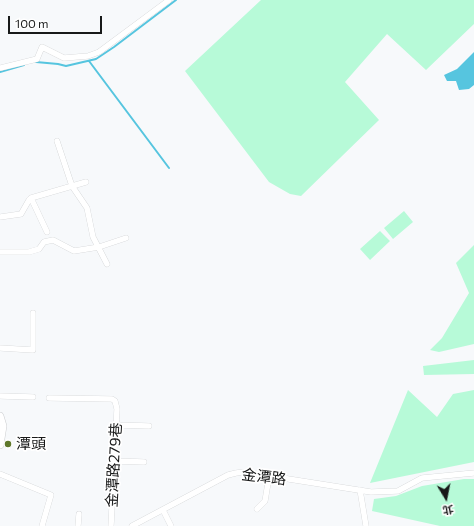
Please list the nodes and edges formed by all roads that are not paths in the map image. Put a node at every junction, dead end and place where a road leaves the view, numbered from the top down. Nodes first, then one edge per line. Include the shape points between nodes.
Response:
1 (169, 0) edge
2 (0, 68) edge
3 (58, 142) dead end
4 (86, 182) dead end
5 (72, 186) junction
6 (31, 198) junction
7 (0, 217) edge
8 (47, 232) dead end
9 (126, 238) dead end
10 (99, 247) junction
11 (0, 252) edge
12 (107, 264) dead end
13 (33, 313) dead end
14 (0, 348) edge
15 (0, 396) edge
16 (33, 397) dead end
17 (49, 398) dead end
18 (0, 416) edge
19 (116, 425) junction
20 (149, 426) dead end
21 (0, 445) edge
22 (114, 461) junction
23 (144, 462) dead end
24 (474, 473) edge
25 (0, 474) edge
26 (269, 477) junction
27 (360, 490) junction
28 (256, 509) dead end
29 (163, 510) junction
30 (79, 514) dead end
31 (42, 526) edge
32 (78, 526) edge
33 (112, 526) edge
34 (132, 526) edge
35 (170, 526) edge
36 (366, 526) edge

1 - 2 street via 99,52 88,56 64,58 42,47 37,59
3 - 5 street
4 - 5 street
5 - 6 street
5 - 10 street via 87,208 93,237
6 - 7 street via 21,214
6 - 8 street
9 - 10 street
10 - 11 street via 74,251 53,240 44,242 40,249 29,252
10 - 12 street
13 - 14 street via 33,350
15 - 16 street
17 - 19 street, 金潭路279巷 via 112,399 116,404
18 - 21 street via 3,426
19 - 20 street
19 - 22 street, 金潭路279巷
22 - 23 street
22 - 33 street, 金潭路279巷
24 - 27 street, 金潭路 via 422,478 398,491
25 - 31 street via 51,495
26 - 27 street, 金潭路
26 - 28 street via 264,500
26 - 29 street, 金潭路 via 244,472 232,474
27 - 36 street
29 - 34 street, 金潭路
29 - 35 street
30 - 32 street

